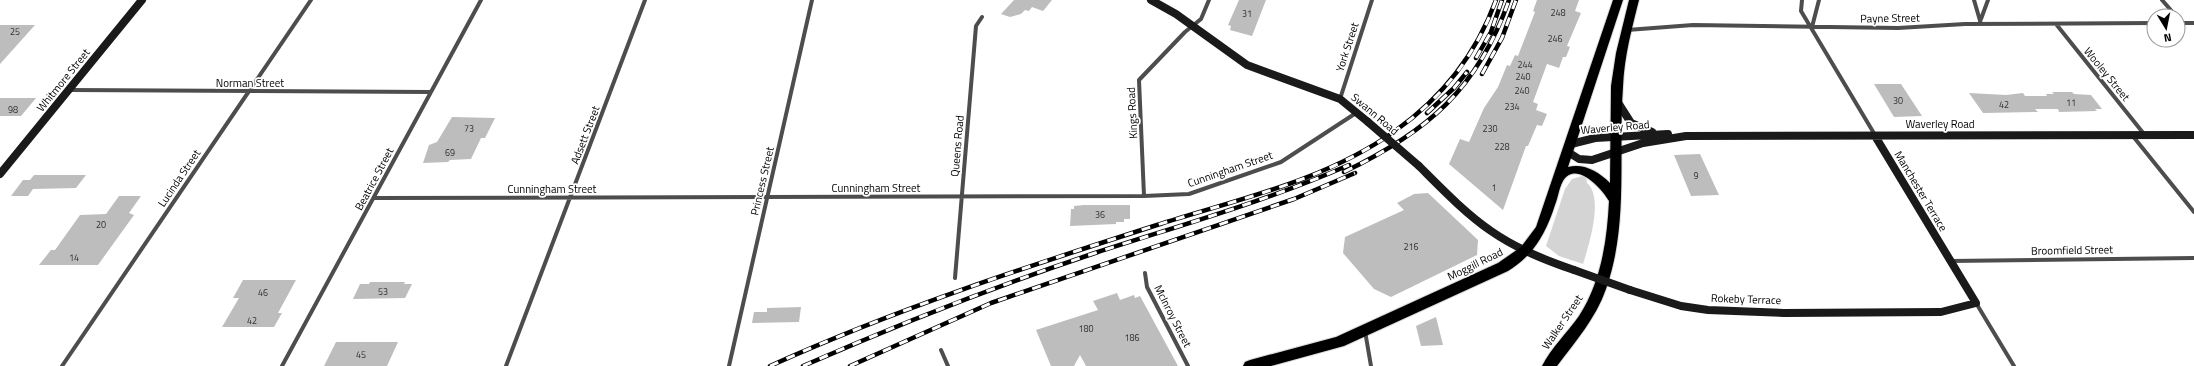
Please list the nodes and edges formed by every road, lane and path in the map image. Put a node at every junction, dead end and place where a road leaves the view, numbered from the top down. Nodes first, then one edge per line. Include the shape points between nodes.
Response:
1 (142, 0) edge
2 (311, 0) edge
3 (481, 0) edge
4 (645, 0) edge
5 (812, 0) edge
6 (1151, 0) edge
7 (1209, 0) edge
8 (1372, 0) edge
9 (1618, 0) edge
10 (1634, 0) edge
11 (1802, 0) edge
12 (1819, 0) edge
13 (1974, 0) edge
14 (1988, 0) edge
15 (2162, 0) edge
16 (2169, 8) edge
17 (982, 17) dead end
18 (1981, 19) junction
19 (2146, 23) edge
20 (1981, 24) junction
21 (2056, 24) junction
22 (1192, 26) junction
23 (1812, 26) junction
24 (1626, 30) junction
25 (69, 90) junction
26 (249, 92) junction
27 (431, 92) junction
28 (1340, 99) junction
29 (1617, 101) junction
30 (1357, 112) junction
31 (1664, 134) junction
32 (2132, 135) junction
33 (2144, 135) junction
34 (2194, 135) edge
35 (1686, 136) junction
36 (1875, 136) junction
37 (1617, 137) junction
38 (1569, 148) junction
39 (1616, 152) junction
40 (0, 174) edge
41 (1559, 178) junction
42 (1144, 196) junction
43 (767, 197) junction
44 (962, 197) junction
45 (375, 198) junction
46 (570, 199) junction
47 (1614, 199) junction
48 (2194, 212) edge
49 (1524, 251) junction
50 (2194, 258) edge
51 (1950, 261) junction
52 (1145, 273) dead end
53 (955, 278) dead end
54 (1976, 303) junction
55 (1365, 331) junction
56 (941, 350) dead end
57 (62, 366) edge
58 (282, 366) edge
59 (506, 366) edge
60 (729, 366) edge
61 (948, 366) edge
62 (1188, 366) edge
63 (1250, 366) edge
64 (1371, 366) edge
65 (1549, 366) edge
66 (2014, 366) edge

1 - 25 street, Whitmore Street
2 - 26 street, Lucinda Street
3 - 27 street, Beatrice Street
4 - 46 street, Adsett Street
5 - 43 street, Princess Street
6 - 22 street, Swann Road
7 - 22 street, Kings Road via 1201,19
8 - 28 street, York Street
9 - 38 highway, Moggill Road
10 - 24 highway
11 - 23 street, Manchester Terrace via 1801,9
12 - 23 street
13 - 18 street
14 - 18 street
15 - 16 street
17 - 44 street, Queens Road via 976,26
18 - 20 street
19 - 21 street, Payne Street
20 - 21 street, Payne Street
20 - 23 street, Payne Street via 1898,28
21 - 33 street, Wooley Street
22 - 28 street, Swann Road via 1247,65
22 - 42 street, Kings Road via 1139,80
23 - 24 street, Payne Street via 1726,25
23 - 36 street, Manchester Terrace
24 - 29 highway
25 - 26 street, Norman Street
25 - 40 street, Whitmore Street
26 - 27 street, Norman Street
26 - 57 street, Lucinda Street
27 - 45 street, Beatrice Street
28 - 30 street, Swann Road
29 - 31 street via 1633,125
29 - 37 highway
30 - 42 street, Cunningham Street via 1281,162 1198,191
30 - 49 street, Swann Road, bridge via 1476,220
31 - 35 street, Waverley Road
31 - 37 street, Waverley Road
32 - 33 street, Waverley Road
32 - 36 street, Waverley Road
32 - 48 street
33 - 34 street, Waverley Road
35 - 36 street, Waverley Road
35 - 39 street, Waverley Road via 1653,141
36 - 51 street, Manchester Terrace
37 - 38 street, Waverley Road via 1588,139
37 - 39 highway
38 - 39 street, Waverley Road via 1576,158 1588,160
38 - 41 highway, Moggill Road
39 - 47 highway
41 - 47 highway via 1572,172 1590,173 1602,181
41 - 49 highway, Moggill Road via 1542,228
42 - 44 street, Cunningham Street
43 - 44 street, Cunningham Street
43 - 46 street, Cunningham Street
43 - 60 street, Princess Street
44 - 53 street, Queens Road
45 - 46 street, Cunningham Street
45 - 58 street, Beatrice Street
46 - 59 street, Adsett Street
47 - 65 highway, Walker Street via 1610,248 1598,291 1578,326
49 - 54 street, Rokeby Terrace, bridge via 1681,306 1716,311 1941,312
49 - 55 highway, Moggill Road via 1503,267
50 - 51 street, Broomfield Street
51 - 54 street, Manchester Terrace
52 - 62 street, McInroy Street via 1147,287
54 - 66 street, Manchester Terrace
55 - 63 highway, Moggill Road via 1312,350
55 - 64 street
56 - 61 street

